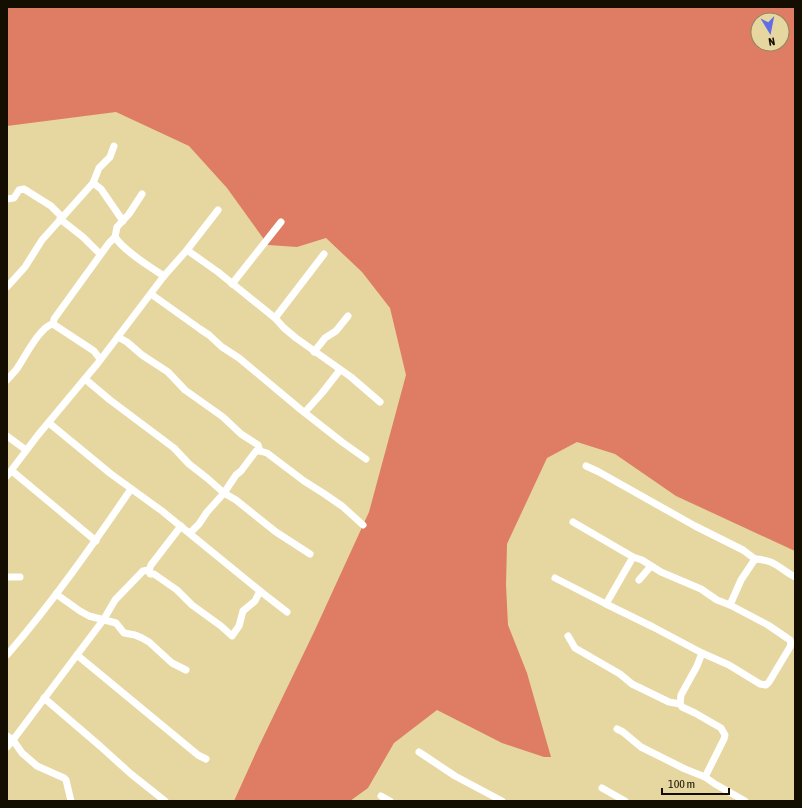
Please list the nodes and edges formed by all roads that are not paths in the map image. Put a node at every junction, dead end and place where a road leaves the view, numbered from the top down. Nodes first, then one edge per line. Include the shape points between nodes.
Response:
1 (114, 146) dead end
2 (93, 183) junction
3 (142, 194) dead end
4 (7, 199) edge
5 (218, 210) dead end
6 (61, 218) junction
7 (123, 221) junction
8 (281, 222) dead end
9 (115, 237) junction
10 (187, 250) junction
11 (100, 254) junction
12 (324, 254) dead end
13 (164, 276) junction
14 (232, 284) junction
15 (7, 287) edge
16 (151, 294) junction
17 (348, 316) dead end
18 (275, 318) junction
19 (53, 324) junction
20 (118, 337) junction
21 (314, 352) junction
22 (100, 360) junction
23 (340, 370) junction
24 (85, 379) junction
25 (7, 380) edge
26 (380, 402) dead end
27 (305, 412) junction
28 (48, 423) junction
29 (7, 436) edge
30 (26, 450) junction
31 (260, 451) junction
32 (366, 459) dead end
33 (586, 466) dead end
34 (10, 474) edge
35 (131, 489) junction
36 (224, 493) junction
37 (573, 522) dead end
38 (363, 525) dead end
39 (181, 526) junction
40 (189, 532) junction
41 (96, 541) junction
42 (310, 554) dead end
43 (633, 557) junction
44 (755, 559) junction
45 (651, 566) junction
46 (149, 570) junction
47 (7, 577) edge
48 (20, 577) dead end
49 (795, 577) edge
50 (555, 578) dead end
51 (640, 580) dead end
52 (260, 591) junction
53 (56, 594) junction
54 (606, 604) junction
55 (730, 605) junction
56 (287, 612) dead end
57 (104, 619) junction
58 (568, 636) dead end
59 (702, 653) junction
60 (77, 654) junction
61 (7, 655) edge
62 (186, 670) dead end
63 (44, 698) junction
64 (680, 704) junction
65 (617, 729) dead end
66 (10, 738) edge
67 (7, 747) edge
68 (418, 752) dead end
69 (206, 759) dead end
70 (705, 777) junction
71 (602, 788) dead end
72 (380, 796) dead end
73 (71, 801) edge
74 (164, 801) edge
75 (390, 801) edge
76 (502, 801) edge
77 (625, 801) edge
78 (745, 801) edge

1 - 2 street
2 - 6 street
2 - 7 street via 101,189
3 - 7 street
4 - 6 street via 14,198 21,189 24,189 51,206
5 - 10 street
6 - 11 street
6 - 15 street
7 - 9 street via 117,227
8 - 14 street
9 - 11 street
9 - 13 street via 141,261
10 - 13 street
10 - 14 street
11 - 19 street
12 - 18 street
13 - 16 street
14 - 18 street
16 - 20 street
16 - 27 street via 209,335
17 - 21 street
18 - 21 street
19 - 22 street via 94,351
19 - 25 street via 42,331
20 - 22 street
20 - 31 street via 168,372 185,390 258,445
21 - 23 street
22 - 24 street
23 - 26 street
23 - 27 street
24 - 28 street
24 - 36 street via 174,448
27 - 32 street
28 - 30 street
28 - 35 street
29 - 30 street
30 - 34 street
31 - 36 street via 256,452 236,475
31 - 38 street via 267,453 323,492
33 - 44 street
34 - 41 street
35 - 39 street
35 - 41 street
36 - 40 street via 196,528
36 - 42 street
37 - 43 street
39 - 40 street
39 - 46 street
40 - 52 street
41 - 53 street
43 - 45 street
43 - 54 street
44 - 49 street via 773,562
44 - 55 street via 741,580
45 - 51 street
45 - 55 street
46 - 52 street via 150,574 154,574 177,590 192,606 232,636 239,626 243,612
46 - 57 street via 143,571 115,600
47 - 48 street
50 - 54 street
52 - 56 street
53 - 57 street via 80,612
53 - 61 street
54 - 59 street
55 - 59 street via 790,640 790,647 770,682 766,685 760,684 729,665
57 - 60 street
57 - 62 street via 116,623 124,633 149,642 172,663
58 - 64 street via 575,648 620,674 632,684 669,702
59 - 64 street via 681,696
60 - 63 street
60 - 69 street
63 - 66 street
63 - 74 street
64 - 70 street via 725,734
65 - 70 street via 641,746
66 - 67 street
66 - 73 street via 37,766 66,780
68 - 76 street via 455,776
70 - 78 street
71 - 77 street
72 - 75 street

